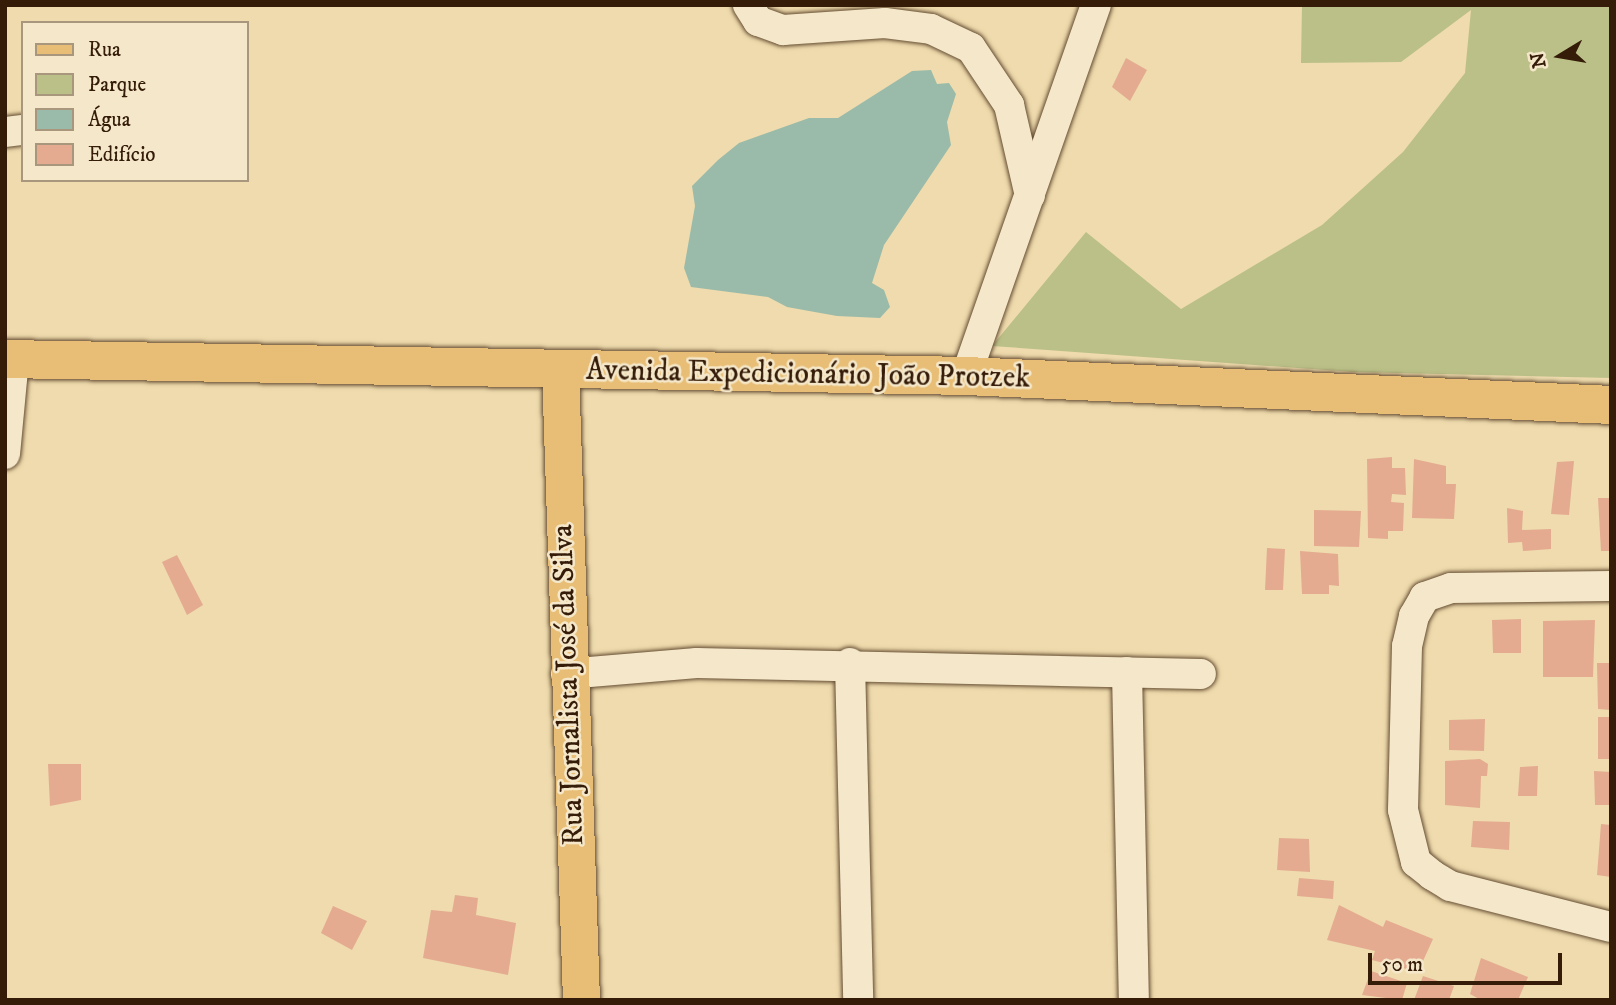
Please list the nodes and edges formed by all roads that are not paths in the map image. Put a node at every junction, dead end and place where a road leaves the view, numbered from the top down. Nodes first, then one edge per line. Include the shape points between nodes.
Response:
1 (748, 5) edge
2 (1097, 5) edge
3 (1030, 196) junction
4 (10, 359) edge
5 (560, 370) junction
6 (967, 376) junction
7 (1611, 405) edge
8 (5, 454) edge
9 (1611, 586) edge
10 (850, 663) junction
11 (1127, 673) junction
12 (566, 674) junction
13 (1200, 674) dead end
14 (1611, 927) edge
15 (581, 1000) edge
16 (858, 1000) edge
17 (1134, 1000) edge

1 - 3 street via 758,21 783,30 885,23 931,29 971,48 1009,105
2 - 3 street
3 - 6 street
4 - 5 highway, Avenida Expedicionário João Protzek
4 - 8 street
5 - 6 highway, Avenida Expedicionário João Protzek
5 - 12 main road, Rua Jornalista José da Silva
6 - 7 highway, Avenida Expedicionário João Protzek
9 - 14 street via 1451,588 1425,597 1414,615 1407,646 1403,810 1416,862 1450,886
10 - 11 street
10 - 12 street via 697,663
10 - 16 street
11 - 13 street
11 - 17 street
12 - 15 main road, Rua Jornalista José da Silva

